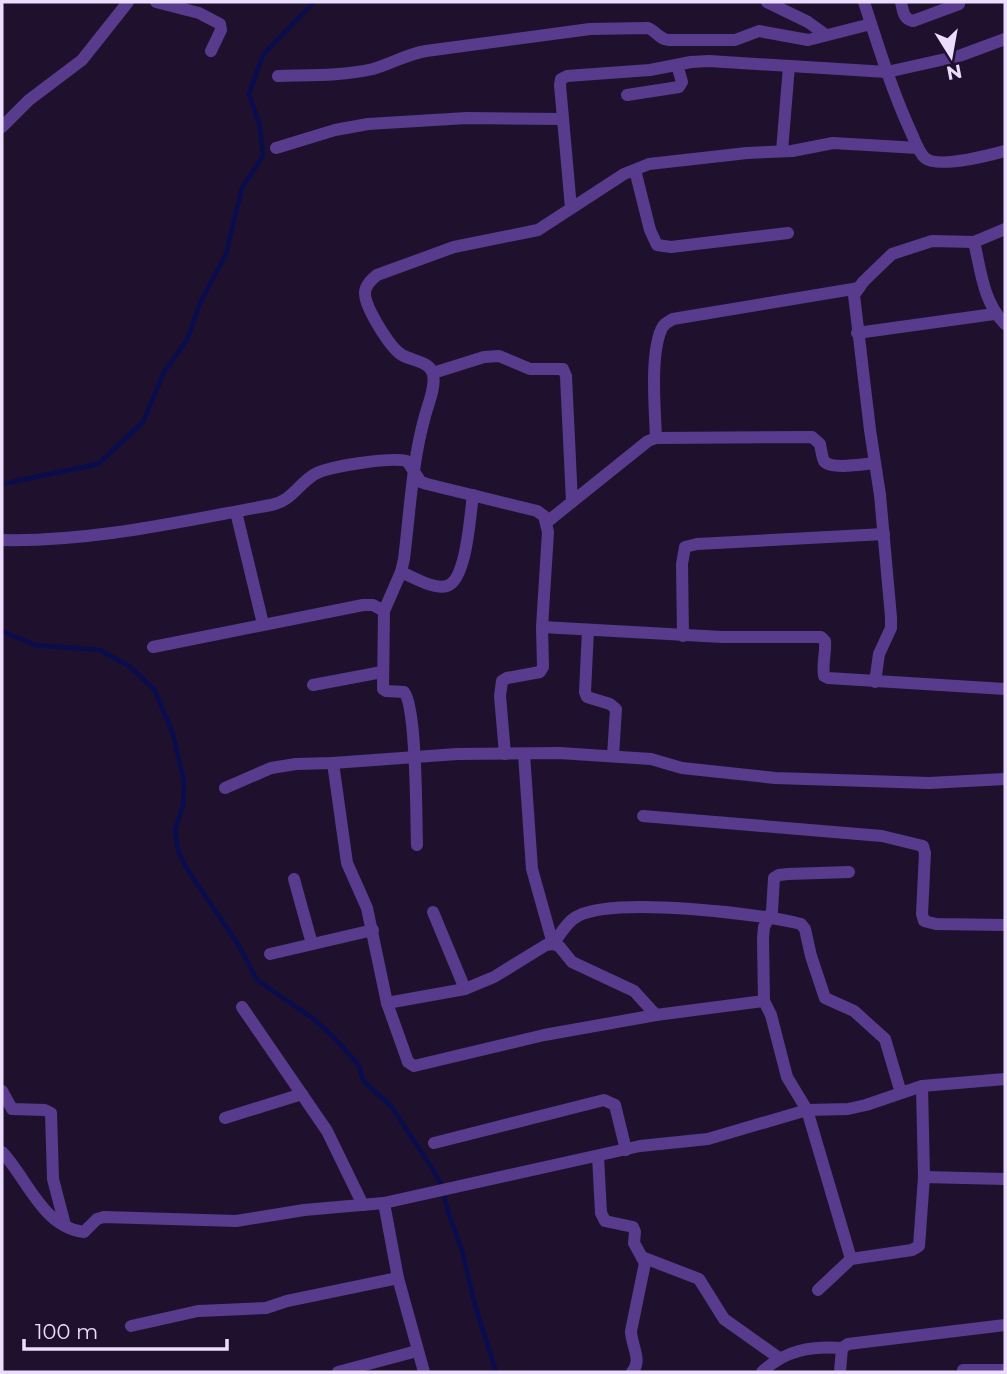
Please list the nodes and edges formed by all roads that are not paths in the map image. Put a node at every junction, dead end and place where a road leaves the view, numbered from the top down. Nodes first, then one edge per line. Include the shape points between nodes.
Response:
1 (128, 2) edge
2 (156, 2) edge
3 (767, 2) edge
4 (864, 2) edge
5 (901, 2) edge
6 (960, 4) dead end
7 (871, 24) junction
8 (826, 35) junction
9 (1005, 38) edge
10 (211, 51) dead end
11 (677, 65) junction
12 (789, 66) junction
13 (887, 72) junction
14 (278, 76) dead end
15 (627, 95) dead end
16 (563, 119) junction
17 (2, 127) edge
18 (276, 148) dead end
19 (918, 148) junction
20 (782, 151) junction
21 (1005, 151) edge
22 (635, 170) junction
23 (571, 208) junction
24 (1005, 229) edge
25 (788, 233) dead end
26 (974, 242) junction
27 (859, 288) junction
28 (1002, 319) edge
29 (857, 333) junction
30 (433, 373) junction
31 (656, 438) junction
32 (875, 463) junction
33 (414, 472) junction
34 (472, 495) junction
35 (572, 502) junction
36 (236, 512) junction
37 (547, 522) junction
38 (884, 534) junction
39 (2, 540) edge
40 (401, 572) junction
41 (384, 611) junction
42 (263, 624) junction
43 (542, 627) junction
44 (588, 630) junction
45 (683, 636) junction
46 (153, 647) dead end
47 (382, 672) junction
48 (875, 682) junction
49 (313, 685) dead end
50 (1005, 689) edge
51 (505, 754) junction
52 (524, 754) junction
53 (612, 756) junction
54 (414, 757) junction
55 (334, 763) junction
56 (1005, 779) edge
57 (225, 788) dead end
58 (643, 816) dead end
59 (417, 845) dead end
60 (849, 872) dead end
61 (294, 879) dead end
62 (433, 912) dead end
63 (769, 919) junction
64 (1005, 925) edge
65 (373, 930) junction
66 (312, 944) junction
67 (553, 944) junction
68 (270, 954) dead end
69 (465, 989) junction
70 (764, 1001) junction
71 (387, 1003) junction
72 (242, 1007) dead end
73 (656, 1015) junction
74 (1005, 1079) edge
75 (922, 1086) junction
76 (2, 1091) edge
77 (901, 1093) junction
78 (302, 1094) junction
79 (807, 1110) junction
80 (225, 1118) dead end
81 (434, 1143) dead end
82 (626, 1150) junction
83 (2, 1152) edge
84 (598, 1156) junction
85 (924, 1177) junction
86 (1005, 1179) edge
87 (384, 1203) junction
88 (363, 1205) junction
89 (65, 1225) junction
90 (642, 1257) junction
91 (851, 1259) junction
92 (398, 1278) junction
93 (818, 1290) dead end
94 (1005, 1325) edge
95 (131, 1326) dead end
96 (842, 1348) junction
97 (417, 1351) junction
98 (779, 1358) junction
99 (963, 1370) dead end
100 (1005, 1370) edge
101 (338, 1372) edge
102 (424, 1372) edge
103 (632, 1372) edge
104 (762, 1372) edge
105 (840, 1372) edge

1 - 17 street via 82,60
2 - 10 street via 199,13 220,24
3 - 8 street
4 - 7 street
5 - 6 street via 904,15 913,21
7 - 8 street
7 - 13 street
8 - 14 street via 800,40 759,31 735,40 669,40 648,28 590,29 426,51 354,73
9 - 13 street via 959,56
11 - 12 street via 709,61
11 - 15 street via 679,87
11 - 16 street via 567,76 561,79
12 - 13 street
12 - 20 street
13 - 19 street
16 - 18 street via 368,124
16 - 23 street
19 - 20 street via 833,143
19 - 21 street via 933,162
20 - 22 street via 668,161
22 - 23 street
22 - 25 street via 657,245
23 - 30 street via 538,230 444,250 370,280 366,299 380,327 396,350
24 - 26 street
26 - 27 street via 932,241 906,248 892,254
26 - 28 street via 985,291
27 - 29 street via 853,304
27 - 31 street via 664,324 655,374
28 - 29 street
29 - 32 street
30 - 33 street
30 - 35 street via 499,356 530,369 563,369
31 - 32 street via 812,437 828,464
31 - 35 street
32 - 38 street
33 - 34 street via 421,482
33 - 36 street via 401,460 333,468 312,476 286,501
33 - 40 street
34 - 37 street via 537,511
34 - 40 street via 462,569 455,582 438,587
35 - 37 street
36 - 39 street via 100,536
36 - 42 street
37 - 43 street
38 - 45 street via 685,547
38 - 48 street via 891,628 879,654
40 - 41 street
41 - 42 street via 363,605
41 - 47 street
42 - 46 street
43 - 44 street
43 - 51 street via 544,667 502,681
44 - 45 street
44 - 53 street via 585,692 616,709
45 - 48 street via 821,637 826,647 824,676
47 - 49 street
47 - 54 street via 384,690 407,695
48 - 50 street
51 - 52 street
51 - 54 street
52 - 53 street
52 - 67 street via 533,869
53 - 56 street via 775,778 929,783
54 - 55 street
54 - 59 street
55 - 57 street via 282,765
55 - 65 street via 347,863
58 - 64 street via 916,842 925,853 924,921
60 - 63 street via 779,875 774,878
61 - 66 street
62 - 69 street
63 - 67 street via 647,908 590,911 572,920
63 - 70 street via 763,938
63 - 77 street via 801,924 805,929 825,998 854,1011 886,1039
65 - 66 street
65 - 71 street
66 - 68 street
67 - 69 street
67 - 73 street via 572,962 634,991
69 - 71 street
70 - 73 street
70 - 79 street via 787,1077
71 - 73 street via 408,1062 414,1066 544,1035
72 - 78 street
74 - 75 street
75 - 77 street
75 - 85 street
76 - 89 street via 12,1109 51,1113 53,1179
77 - 79 street via 848,1109
78 - 80 street
78 - 88 street via 327,1131
79 - 82 street via 708,1139
79 - 91 street
81 - 82 street via 604,1100 615,1105
82 - 84 street
83 - 89 street via 45,1211
84 - 87 street
84 - 90 street via 601,1213 605,1221 633,1227 634,1243
85 - 86 street
85 - 91 street via 919,1246
87 - 88 street
87 - 92 street
88 - 89 street via 236,1221 101,1217 84,1233
90 - 98 street via 699,1279 724,1319
90 - 103 street via 644,1271 631,1331 637,1359
91 - 93 street
92 - 95 street via 266,1308 198,1311
92 - 97 street
94 - 96 street
96 - 98 street via 806,1348
96 - 105 street
97 - 101 street
97 - 102 street
98 - 104 street
99 - 100 street

